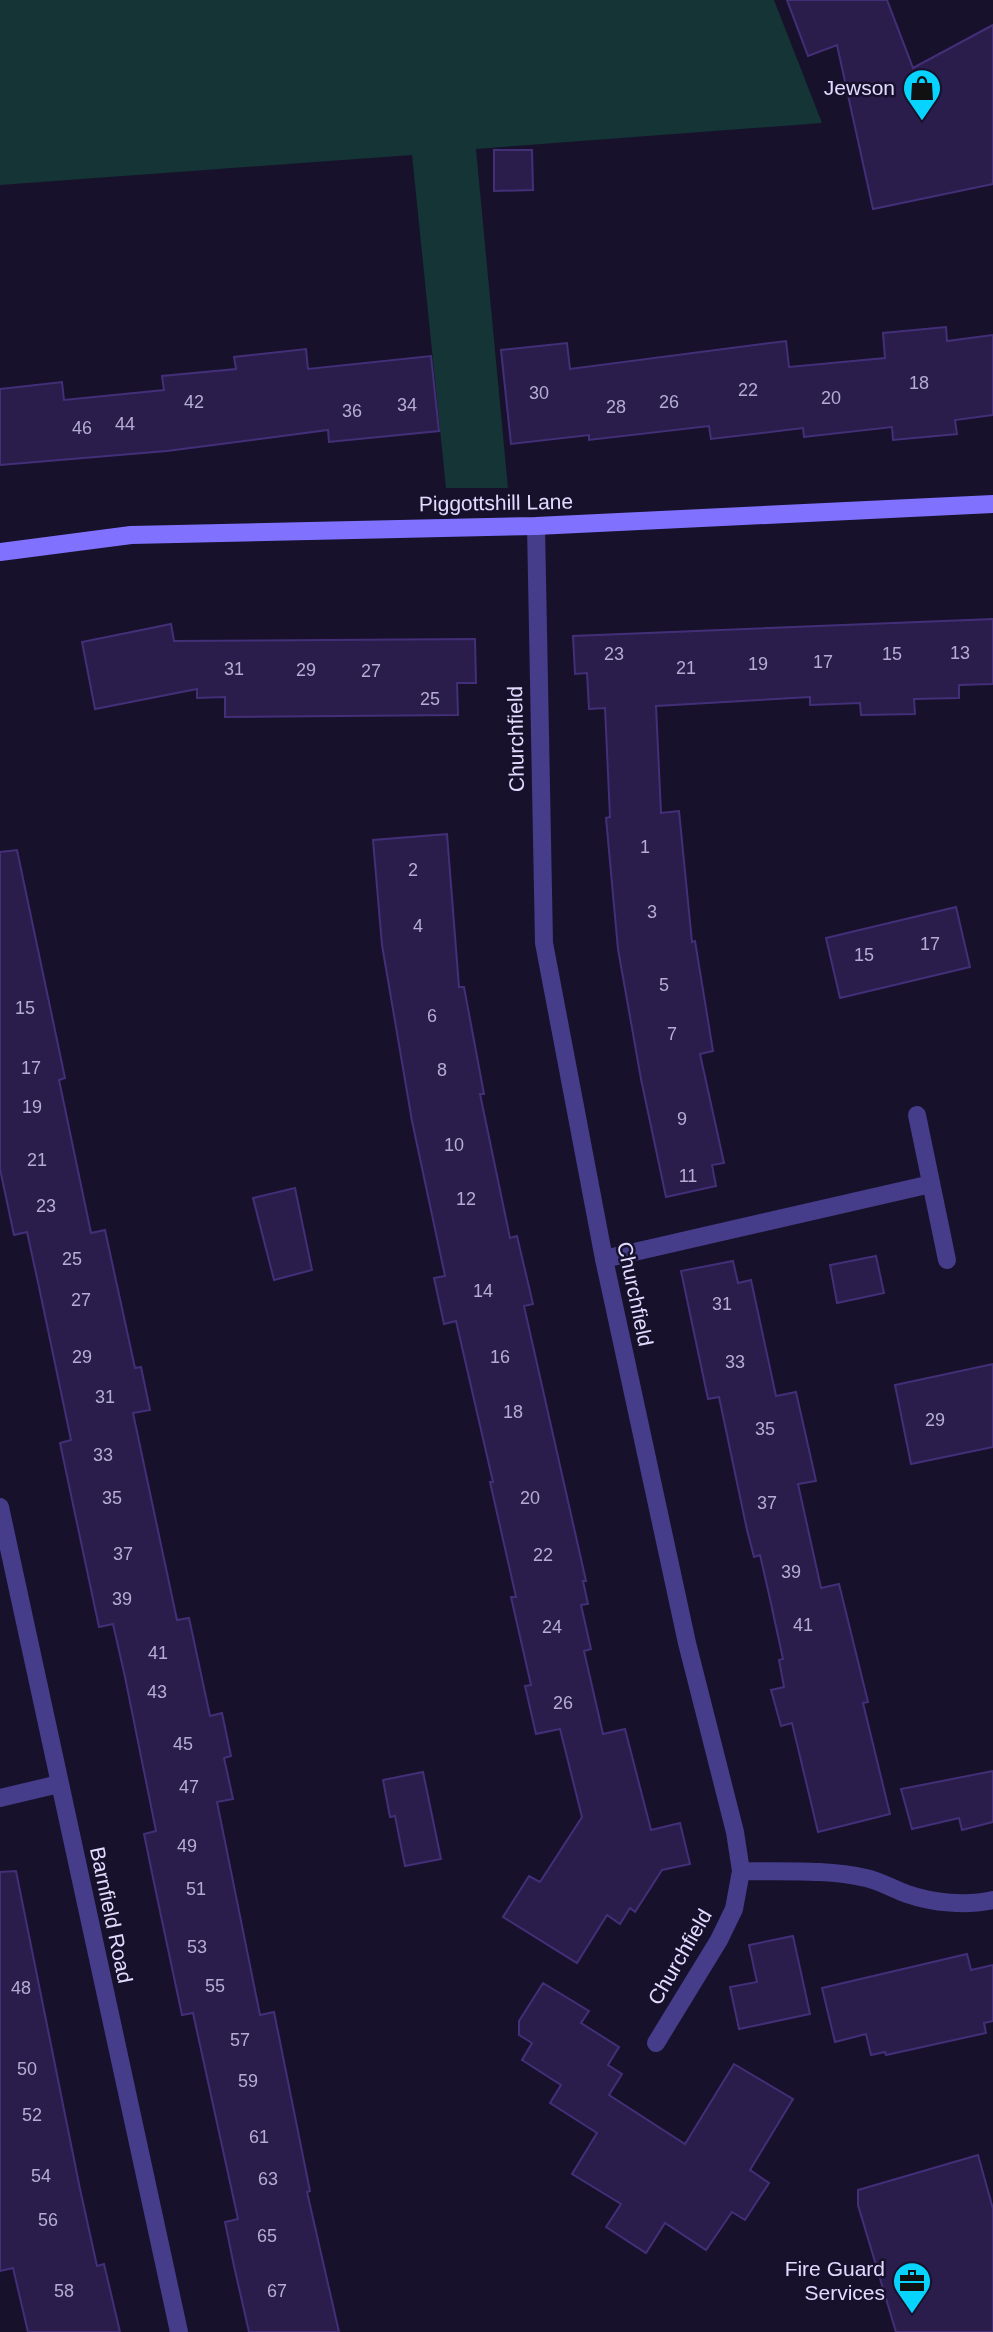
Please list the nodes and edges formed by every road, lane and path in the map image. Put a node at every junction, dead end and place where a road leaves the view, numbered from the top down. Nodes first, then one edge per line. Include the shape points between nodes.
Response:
1 (993, 504) edge
2 (536, 526) junction
3 (0, 552) edge
4 (917, 1115) dead end
5 (931, 1184) junction
6 (604, 1259) junction
7 (947, 1260) dead end
8 (0, 1507) edge
9 (60, 1784) junction
10 (0, 1798) edge
11 (741, 1871) junction
12 (993, 1899) edge
13 (656, 2043) dead end
14 (178, 2332) edge

1 - 2 street, Piggottshill Lane
2 - 3 street, Piggottshill Lane via 131,535
2 - 6 street, Churchfield via 544,943
4 - 5 street
5 - 6 street
5 - 7 street
6 - 11 street, Churchfield
8 - 9 street, Barnfield Road
9 - 10 street
9 - 14 street, Barnfield Road
11 - 12 street via 867,1878 941,1902
11 - 13 street, Churchfield via 734,1909 719,1940

